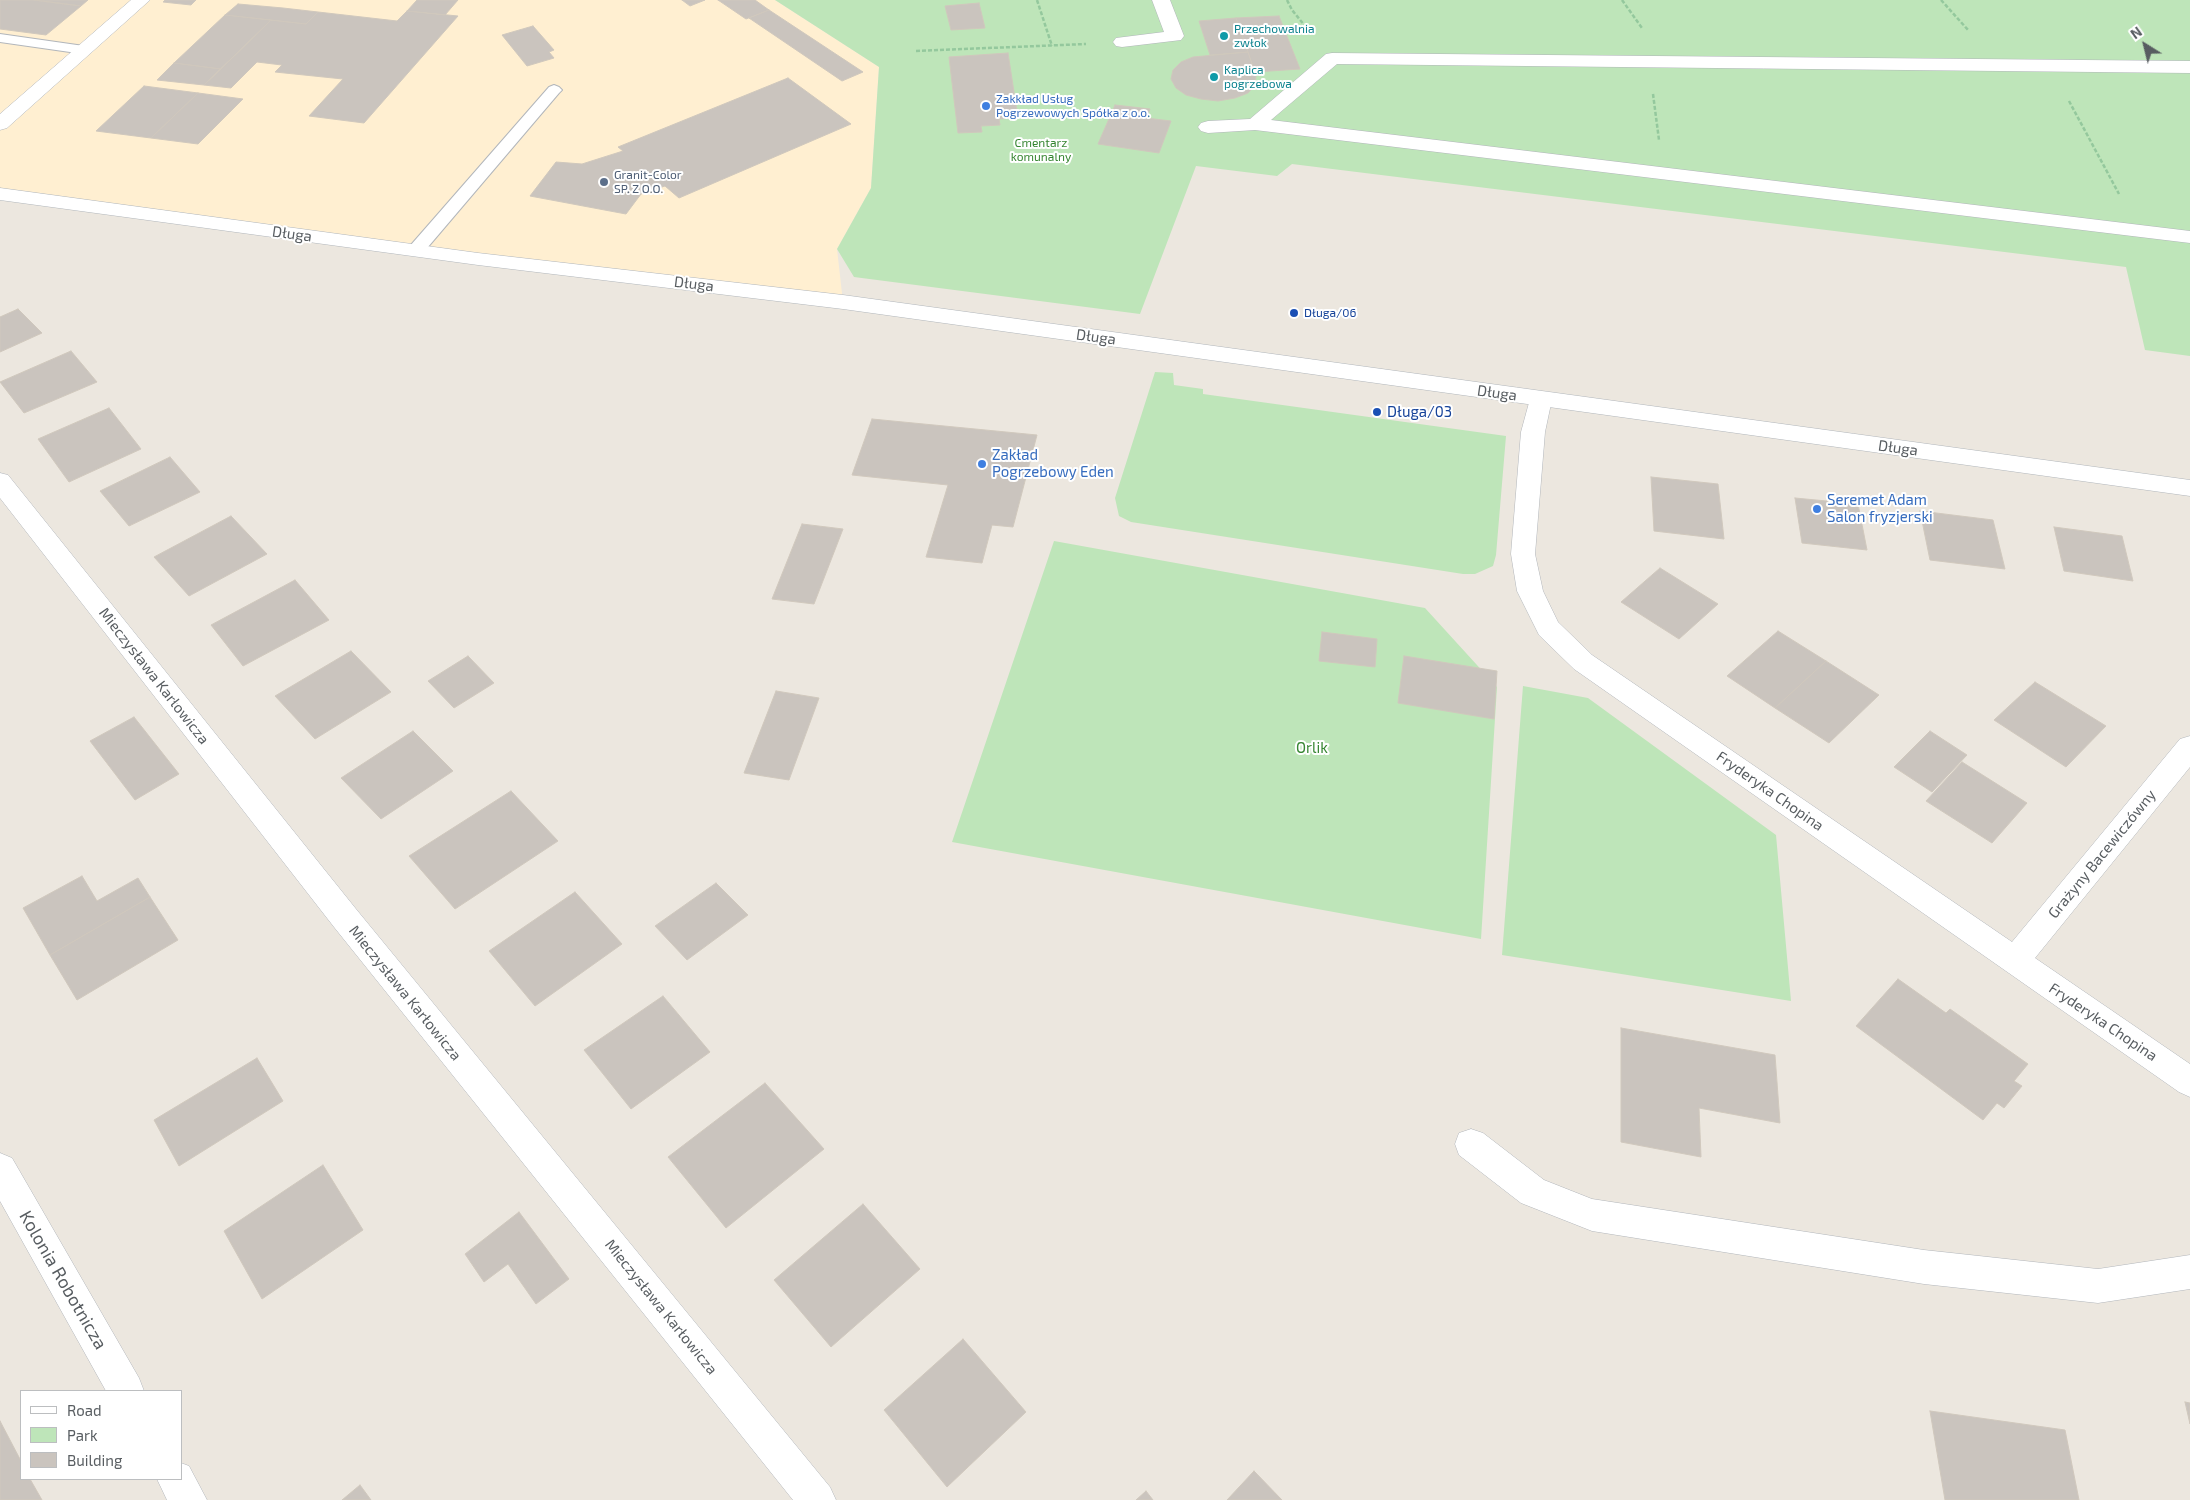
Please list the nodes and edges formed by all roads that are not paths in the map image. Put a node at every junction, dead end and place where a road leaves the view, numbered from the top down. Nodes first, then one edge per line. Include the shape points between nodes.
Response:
1 (141, 0) edge
2 (1161, 0) edge
3 (0, 38) edge
4 (1122, 42) road end
5 (84, 50) junction
6 (2190, 67) edge
7 (554, 90) dead end
8 (0, 124) edge
9 (1255, 124) junction
10 (1208, 127) dead end
11 (2, 196) edge
12 (2190, 237) edge
13 (416, 250) junction
14 (1541, 399) junction
15 (0, 481) edge
16 (2190, 488) edge
17 (2190, 747) edge
18 (2014, 961) junction
19 (2190, 1082) edge
20 (1471, 1144) dead end
21 (0, 1168) edge
22 (2190, 1272) edge
23 (125, 1390) edge
24 (177, 1480) edge
25 (188, 1500) edge
26 (817, 1500) edge

1 - 5 street
2 - 4 street via 1175,36
3 - 5 lane
5 - 8 street
6 - 9 street via 1332,58
7 - 13 lane
9 - 10 street
9 - 12 street
11 - 13 street, Długa
13 - 14 street, Długa via 843,302
14 - 16 street, Długa
14 - 18 street, Fryderyka Chopina via 1533,432 1523,554 1530,590 1548,628 1583,662
15 - 26 street, Mieczysława Karłowicza via 344,918
17 - 18 street, Grażyny Bacewiczówny
18 - 19 street, Fryderyka Chopina
20 - 22 street via 1533,1192 1592,1216 1924,1267 2098,1286
21 - 23 street, Kolonia Robotnicza
24 - 25 street

